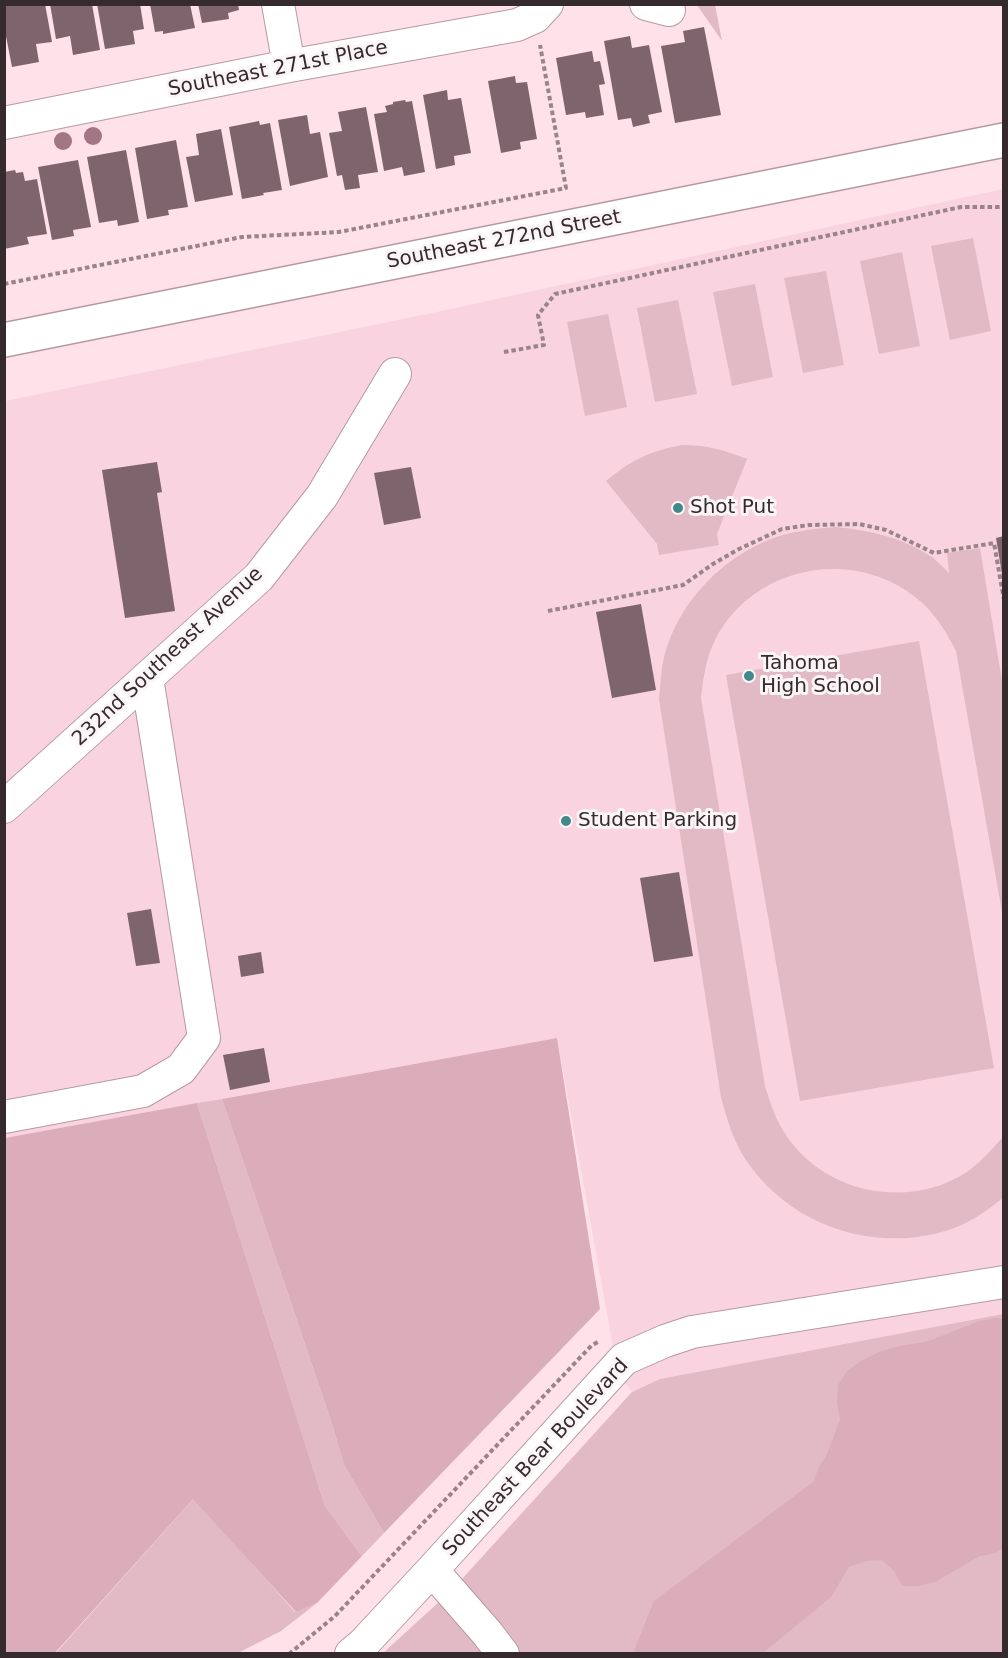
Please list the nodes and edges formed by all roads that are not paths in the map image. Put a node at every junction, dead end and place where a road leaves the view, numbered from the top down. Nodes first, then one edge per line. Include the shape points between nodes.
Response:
1 (278, 4) edge
2 (541, 11) edge
3 (289, 66) junction
4 (4, 123) edge
5 (1004, 140) edge
6 (4, 340) edge
7 (395, 374) dead end
8 (147, 678) junction
9 (4, 807) edge
10 (4, 1117) edge
11 (1004, 1282) edge
12 (432, 1570) junction
13 (351, 1653) edge
14 (503, 1653) edge

1 - 3 street
2 - 3 street, Southeast 271st Place via 517,25
3 - 4 street, Southeast 271st Place
5 - 6 main road, Southeast 272nd Street
7 - 8 street, 232nd Southeast Avenue via 322,496 259,577
8 - 9 street, 232nd Southeast Avenue
8 - 10 street via 204,1038 181,1069 143,1091
11 - 12 street, Southeast Bear Boulevard via 692,1332 624,1359
12 - 13 street, Southeast Bear Boulevard
12 - 14 street

